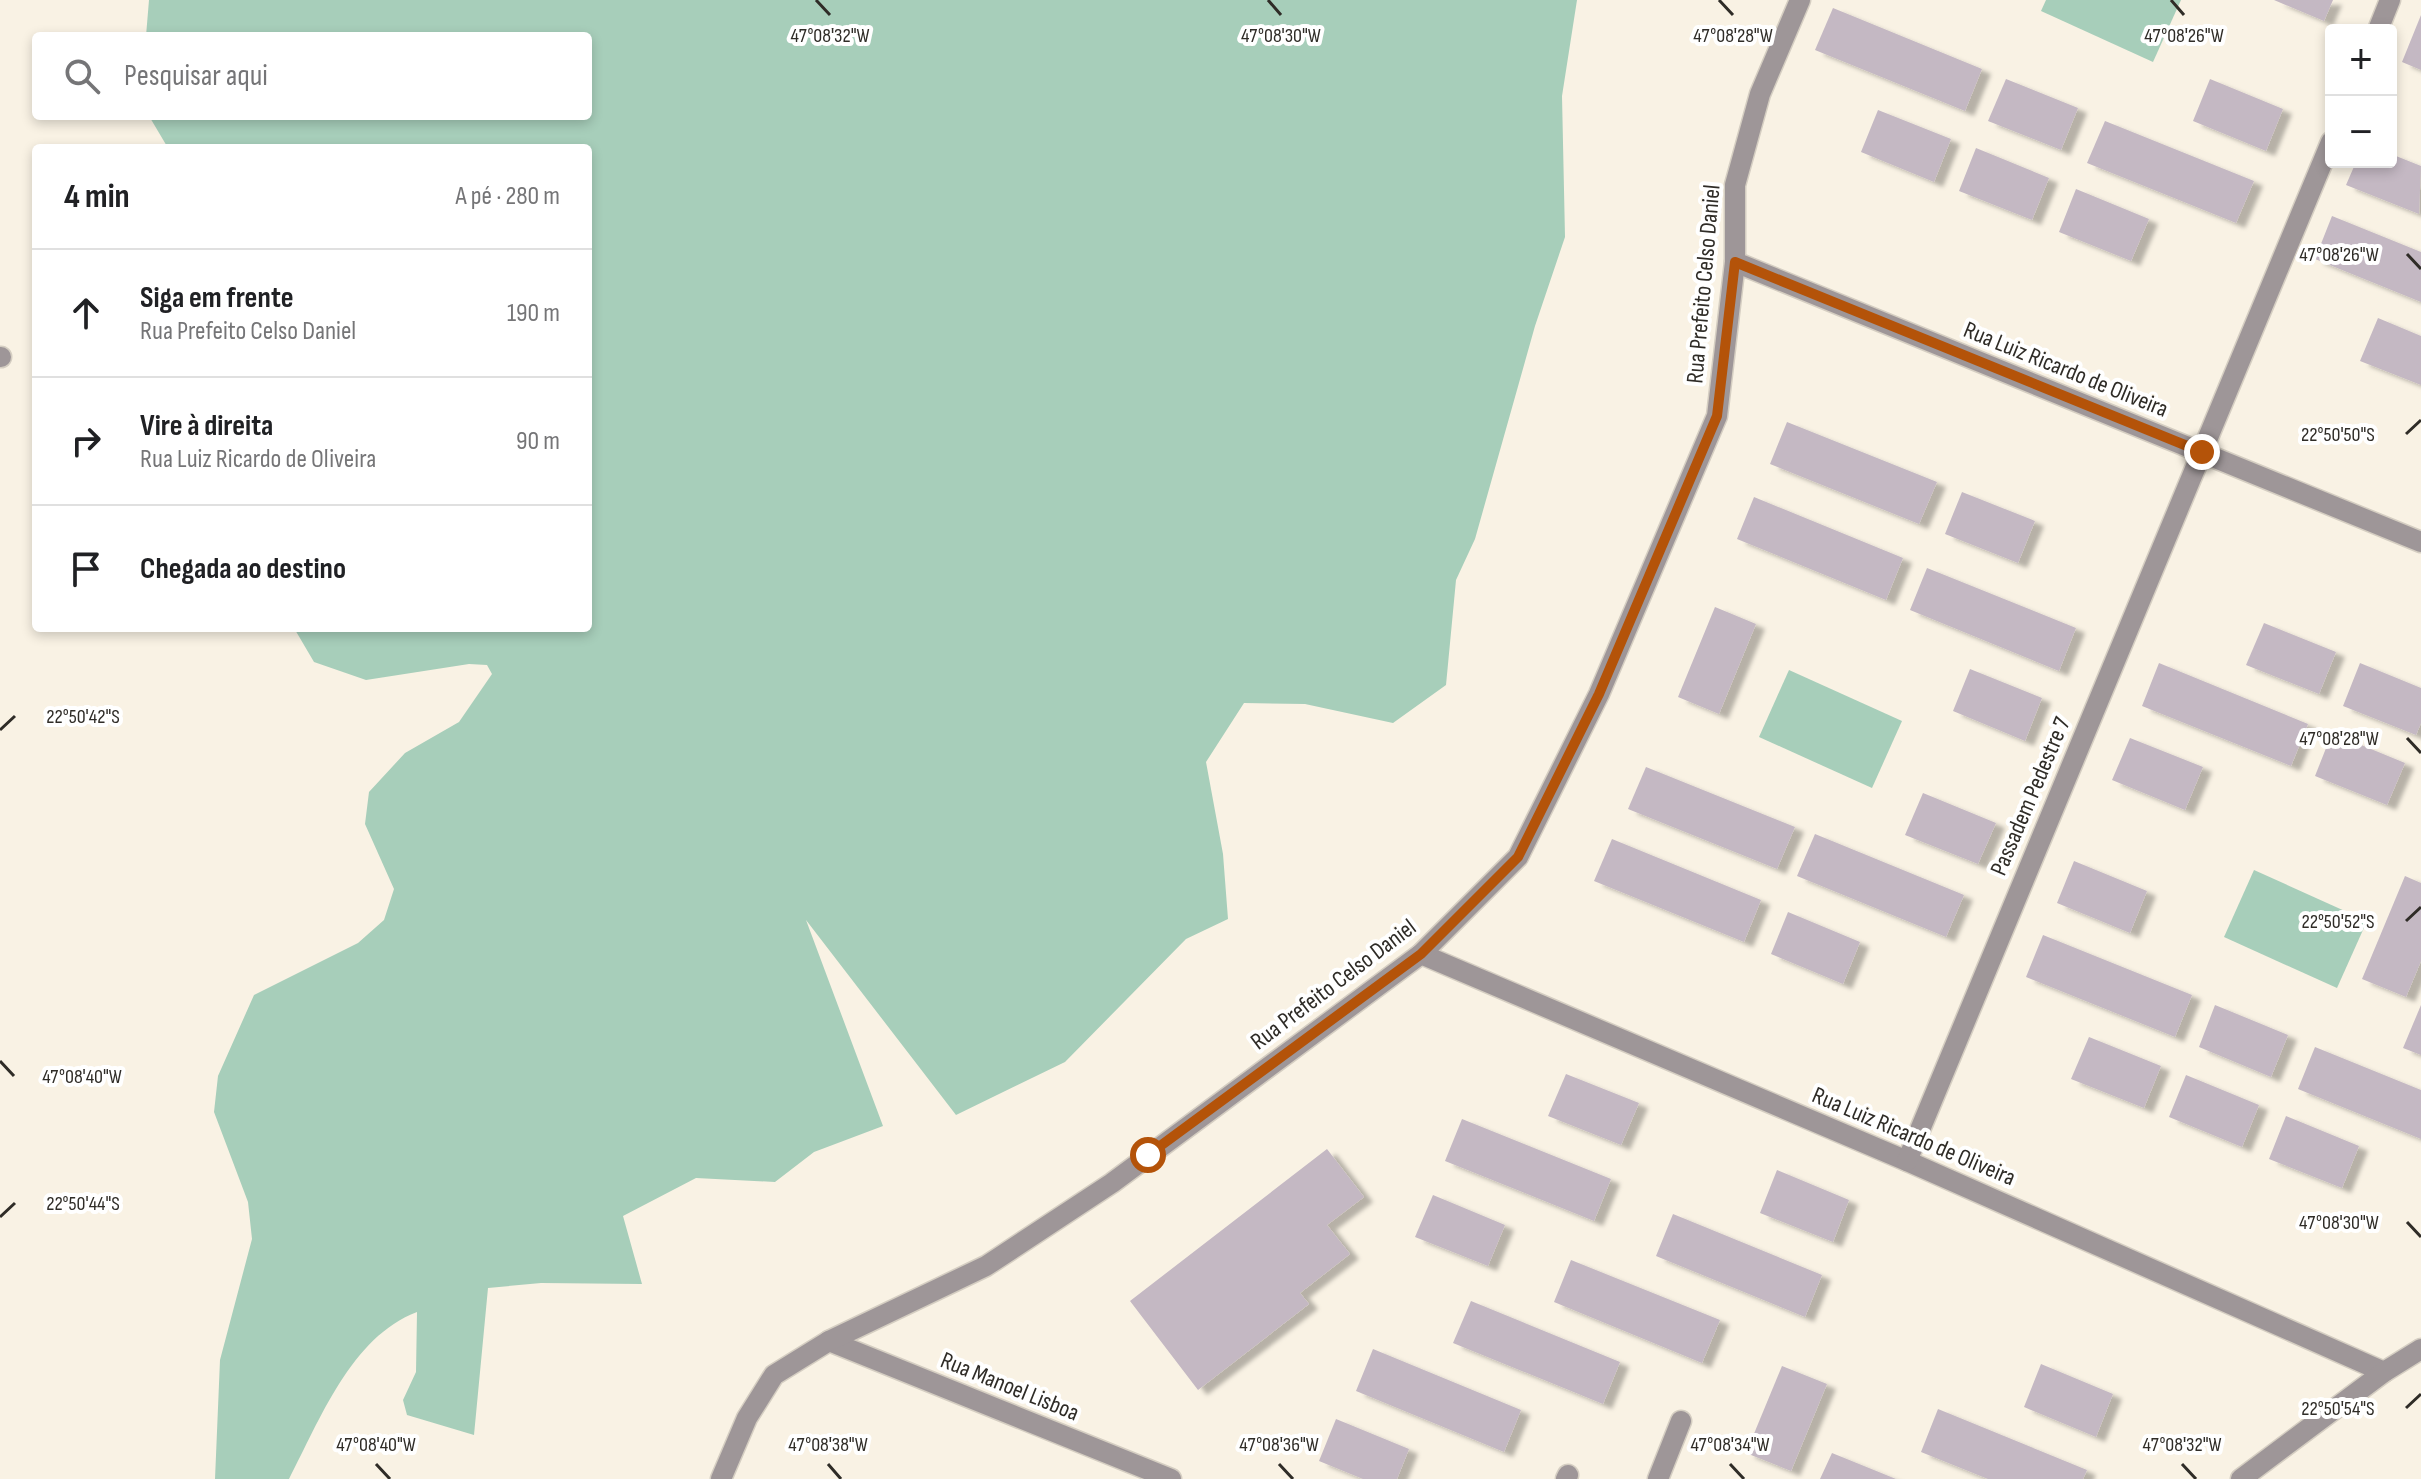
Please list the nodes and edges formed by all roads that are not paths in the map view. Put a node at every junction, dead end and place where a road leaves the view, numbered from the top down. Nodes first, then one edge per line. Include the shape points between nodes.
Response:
1 (1800, 0) edge
2 (2390, 0) edge
3 (2380, 24) edge
4 (2325, 156) edge
5 (1735, 262) junction
6 (2202, 452) junction
7 (2421, 542) edge
8 (1421, 954) junction
9 (1907, 1161) junction
10 (829, 1341) junction
11 (2421, 1349) edge
12 (2384, 1372) junction
13 (1681, 1421) dead end
14 (721, 1479) edge
15 (1171, 1479) edge
16 (1658, 1479) edge
17 (2241, 1479) edge

1 - 5 street, Rua Prefeito Celso Daniel via 1760,94 1735,185
2 - 3 street
4 - 6 street, Passadem Pedestre 7
5 - 6 street, Rua Luiz Ricardo de Oliveira
5 - 8 street, Rua Prefeito Celso Daniel via 1717,416 1599,694 1518,857
6 - 7 street, Rua Luiz Ricardo de Oliveira
6 - 9 street, Passadem Pedestre 7
8 - 9 street, Rua Luiz Ricardo de Oliveira
8 - 10 street, Rua Prefeito Celso Daniel via 1112,1183 986,1266
9 - 12 street, Rua Luiz Ricardo de Oliveira
10 - 14 street, Rua Prefeito Celso Daniel via 774,1375 747,1418
10 - 15 street, Rua Manoel Lisboa
11 - 12 street
12 - 17 street
13 - 16 street

